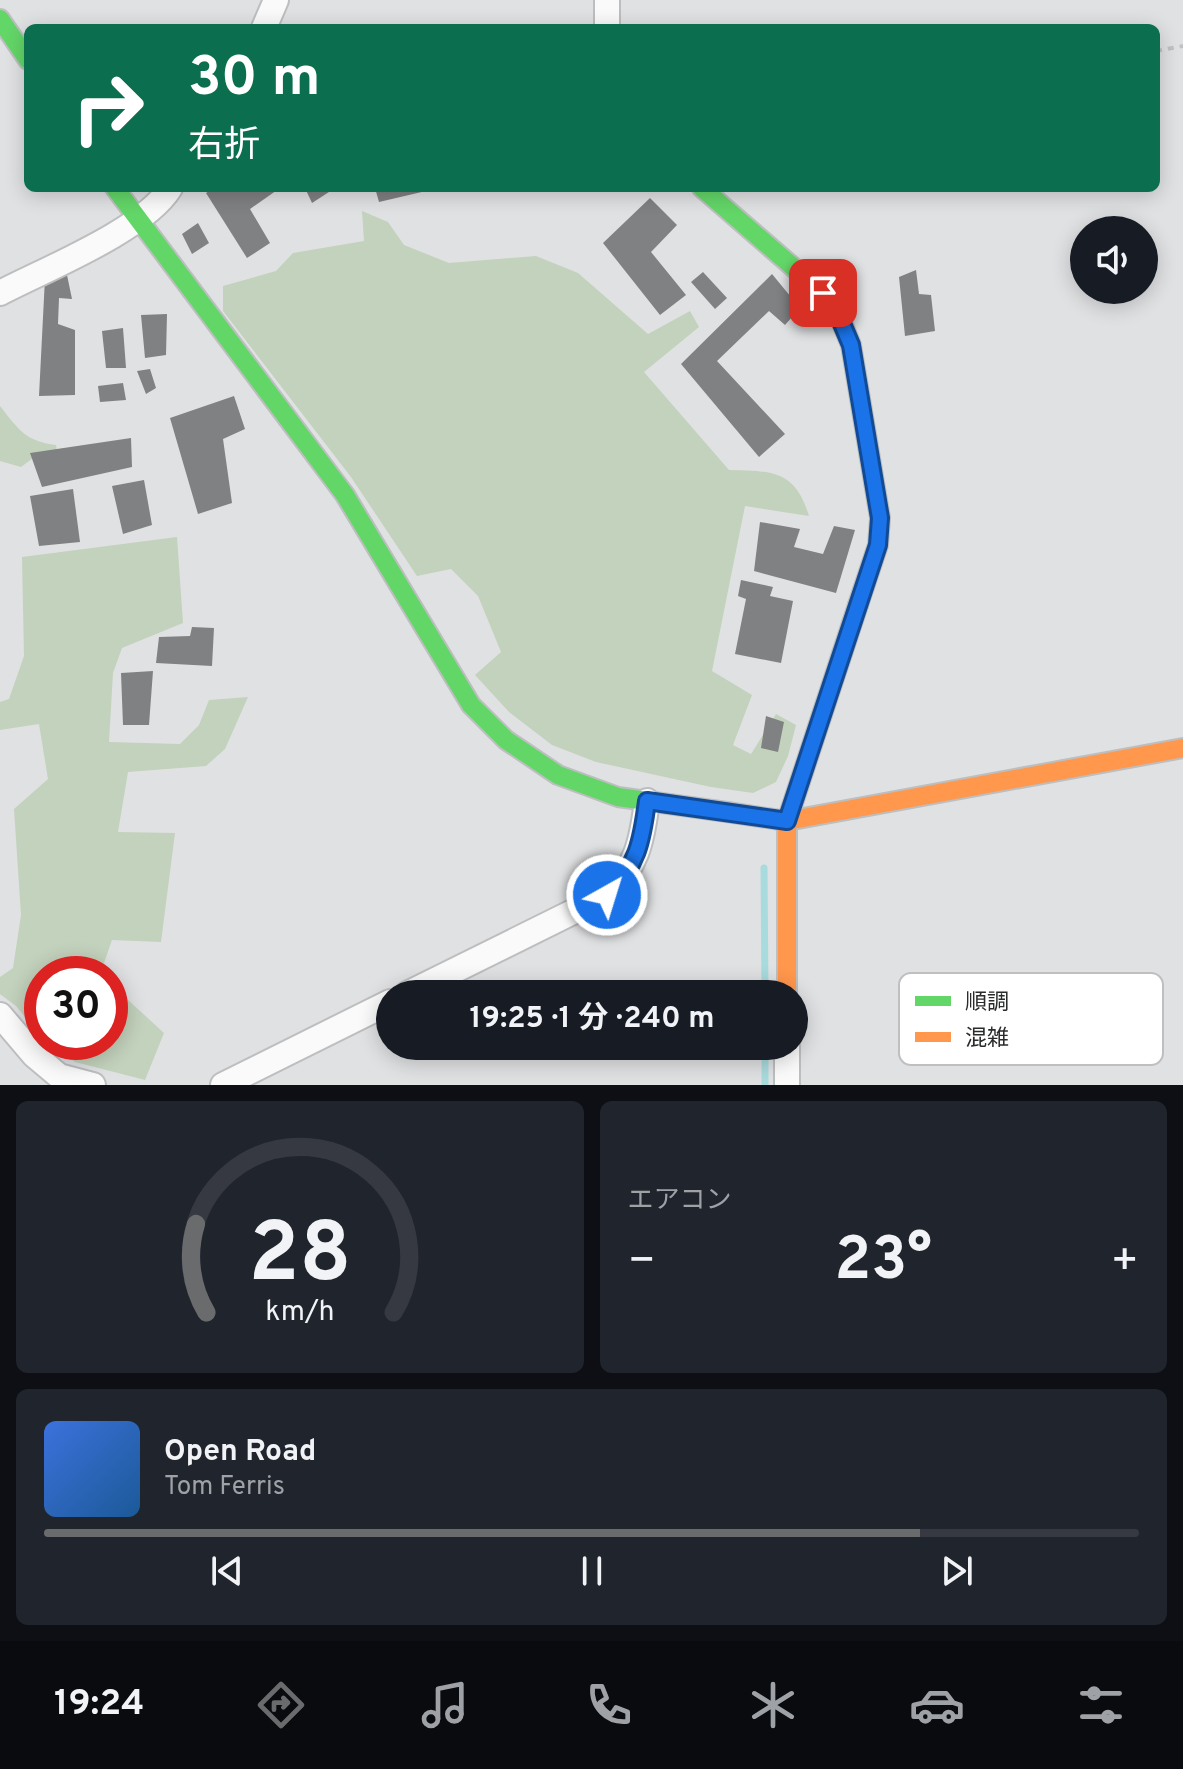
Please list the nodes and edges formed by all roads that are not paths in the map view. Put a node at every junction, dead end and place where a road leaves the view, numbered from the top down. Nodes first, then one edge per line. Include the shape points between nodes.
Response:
1 (276, 0) edge
2 (607, 0) edge
3 (0, 19) edge
4 (266, 24) edge
5 (607, 24) edge
6 (24, 54) edge
7 (118, 192) edge
8 (168, 192) edge
9 (707, 192) edge
10 (138, 222) junction
11 (0, 293) edge
12 (1183, 748) edge
13 (647, 801) junction
14 (787, 821) junction
15 (435, 980) edge
16 (787, 980) edge
17 (376, 1009) edge
18 (0, 1015) edge
19 (787, 1060) edge
20 (93, 1085) edge
21 (223, 1085) edge
22 (787, 1085) edge

1 - 4 street
2 - 5 street
3 - 6 street
7 - 10 street
8 - 10 street
9 - 14 street via 835,307 851,345 878,497 878,545
10 - 11 street
10 - 13 street via 345,495 471,705 506,740 558,775 618,797
12 - 14 street
13 - 14 street
13 - 15 street via 635,859 607,895
14 - 16 street
17 - 21 street
18 - 20 street via 59,1076
19 - 22 street

